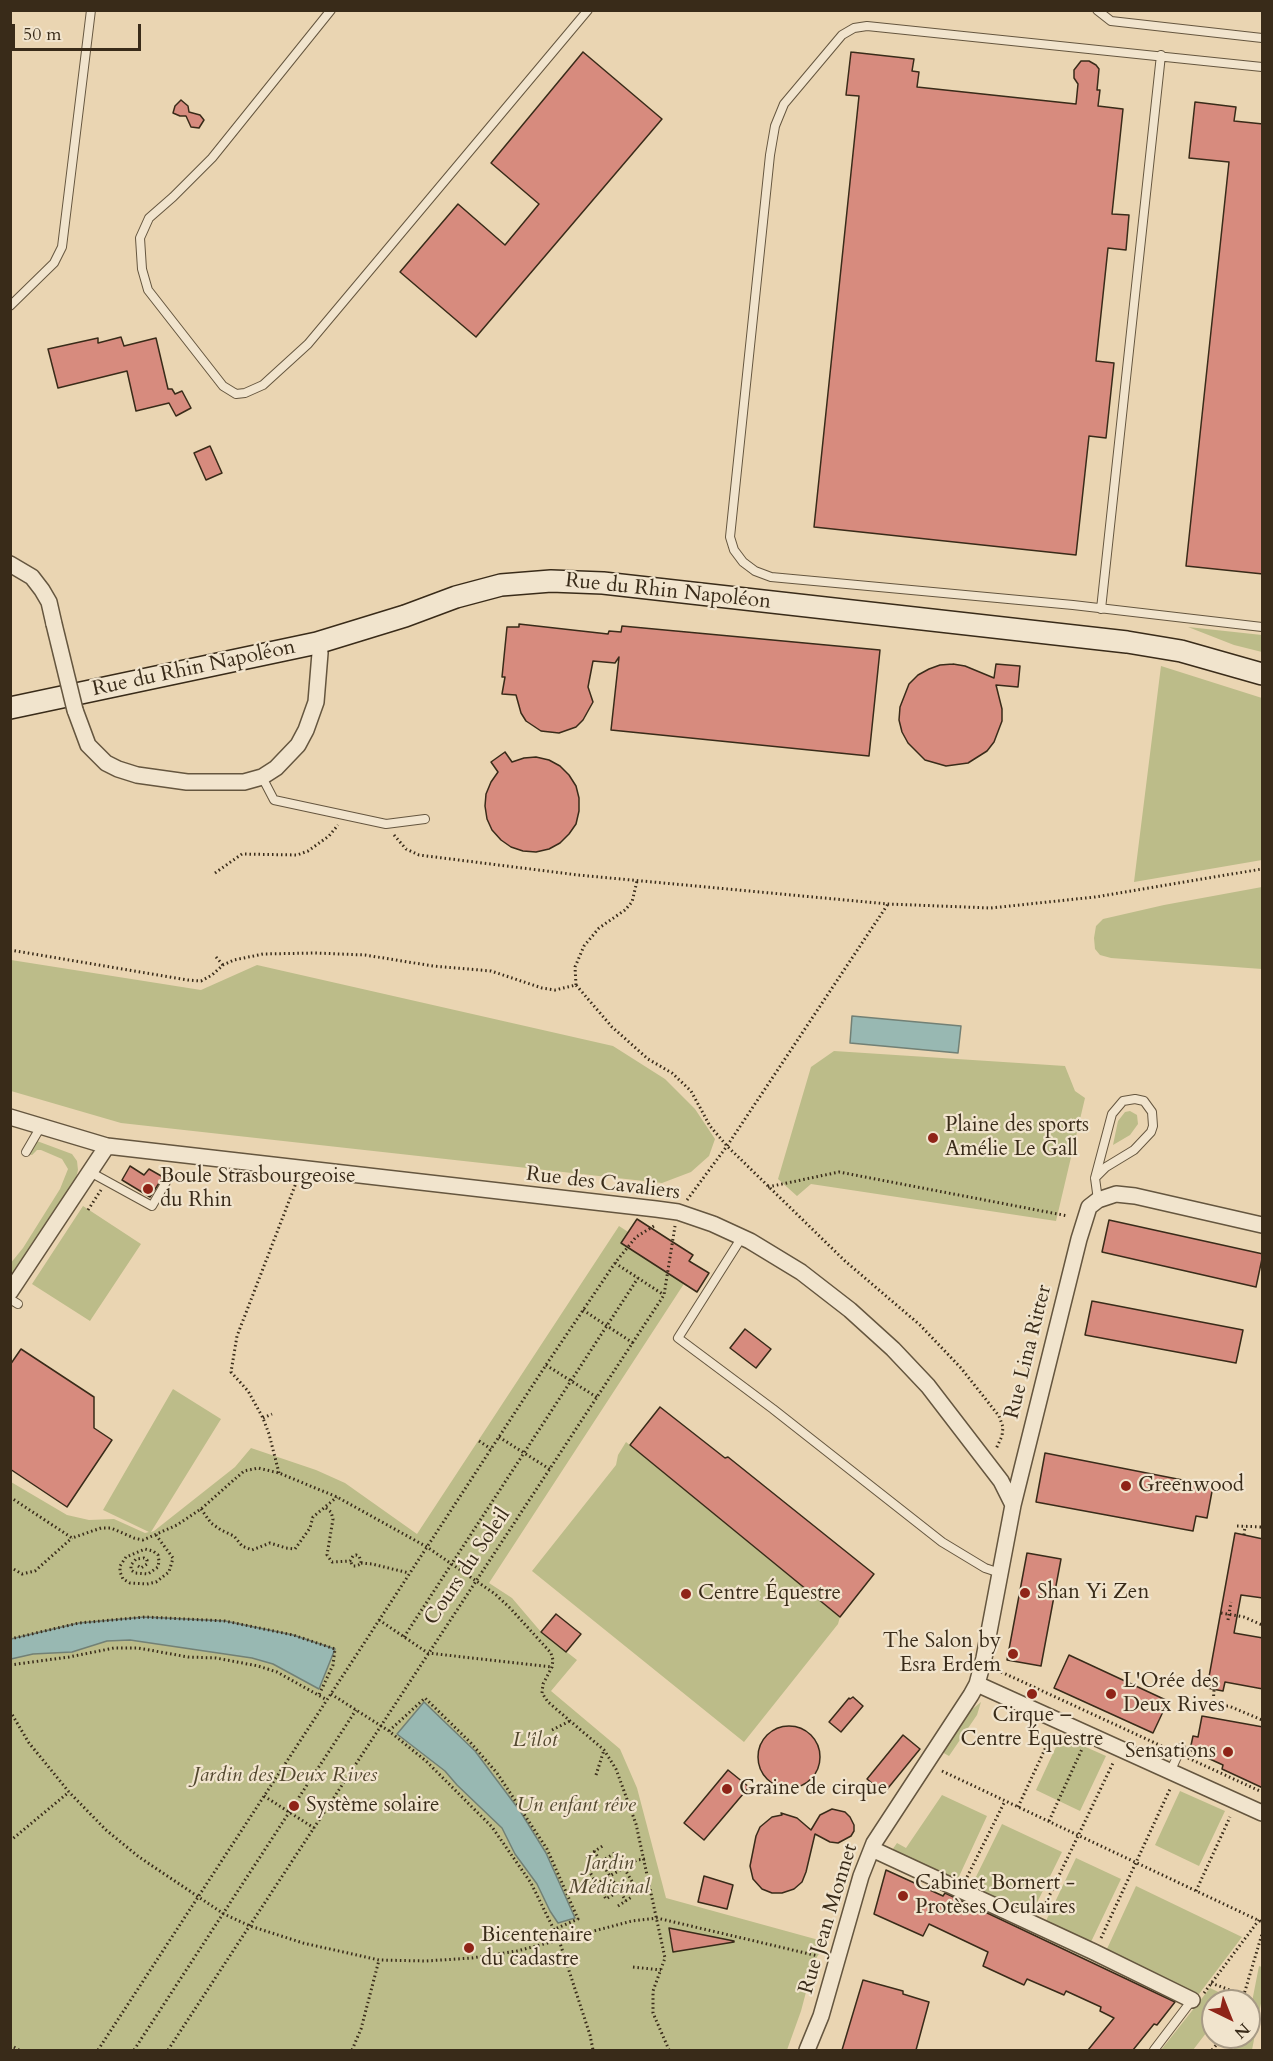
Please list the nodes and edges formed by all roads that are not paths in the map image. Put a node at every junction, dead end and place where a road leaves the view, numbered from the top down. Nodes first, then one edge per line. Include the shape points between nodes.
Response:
1 (91, 10) edge
2 (331, 10) edge
3 (588, 10) edge
4 (1097, 10) edge
5 (1263, 38) edge
6 (1161, 56) junction
7 (1263, 67) edge
8 (10, 306) edge
9 (10, 564) edge
10 (1101, 609) junction
11 (1263, 627) edge
12 (317, 643) junction
13 (1263, 674) edge
14 (10, 708) edge
15 (262, 777) junction
16 (425, 819) dead end
17 (10, 1117) edge
18 (40, 1128) junction
19 (107, 1146) junction
20 (26, 1152) dead end
21 (90, 1172) junction
22 (1095, 1178) junction
23 (166, 1182) dead end
24 (1098, 1200) junction
25 (1263, 1225) edge
26 (742, 1237) junction
27 (13, 1298) edge
28 (1013, 1505) junction
29 (1000, 1573) junction
30 (977, 1684) junction
31 (1180, 1751) road end
32 (1172, 1778) junction
33 (1263, 1813) edge
34 (872, 1849) junction
35 (1192, 2000) joint
36 (807, 2050) edge
37 (1154, 2050) edge

1 - 8 lane via 62,247 54,263
2 - 3 lane via 212,158 149,218 140,238 148,290 223,386 236,394 263,385 308,344
4 - 5 lane via 1111,21
6 - 7 lane
6 - 10 lane
6 - 10 lane via 867,26 854,28 842,35 784,104 775,126 769,166 730,537 734,550 755,571 771,577
9 - 15 street, bridge via 32,577 49,602 75,710 88,745 106,763 137,775 187,782 244,782
10 - 11 lane
12 - 13 main road, Rue du Rhin Napoléon via 501,585 551,581 603,583 1127,642 1181,651
12 - 14 main road, Rue du Rhin Napoléon
12 - 15 street via 320,653 316,702 306,730 289,755
15 - 16 lane via 274,800 386,824
17 - 18 street, Rue des Cavaliers
18 - 19 street, Rue des Cavaliers
18 - 20 lane
19 - 21 street
19 - 26 street, Rue des Cavaliers via 678,1212
21 - 23 lane via 152,1206
21 - 27 street
22 - 22 lane via 1134,1150 1151,1132 1152,1112 1144,1101 1129,1099 1115,1109
22 - 24 lane
24 - 25 street via 1116,1194 1135,1196
24 - 28 street, Rue Lina Ritter via 1089,1207 1084,1219
26 - 28 street, Rue des Cavaliers via 801,1272 893,1349 934,1394 1001,1481
26 - 29 lane via 678,1338 942,1542
28 - 29 street, Rue Lina Ritter
29 - 30 street, Rue Lina Ritter
30 - 32 street
30 - 34 street, Rue Jean Monnet
31 - 32 lane
32 - 33 street
34 - 35 street
34 - 36 street, Rue Jean Monnet
35 - 37 lane

